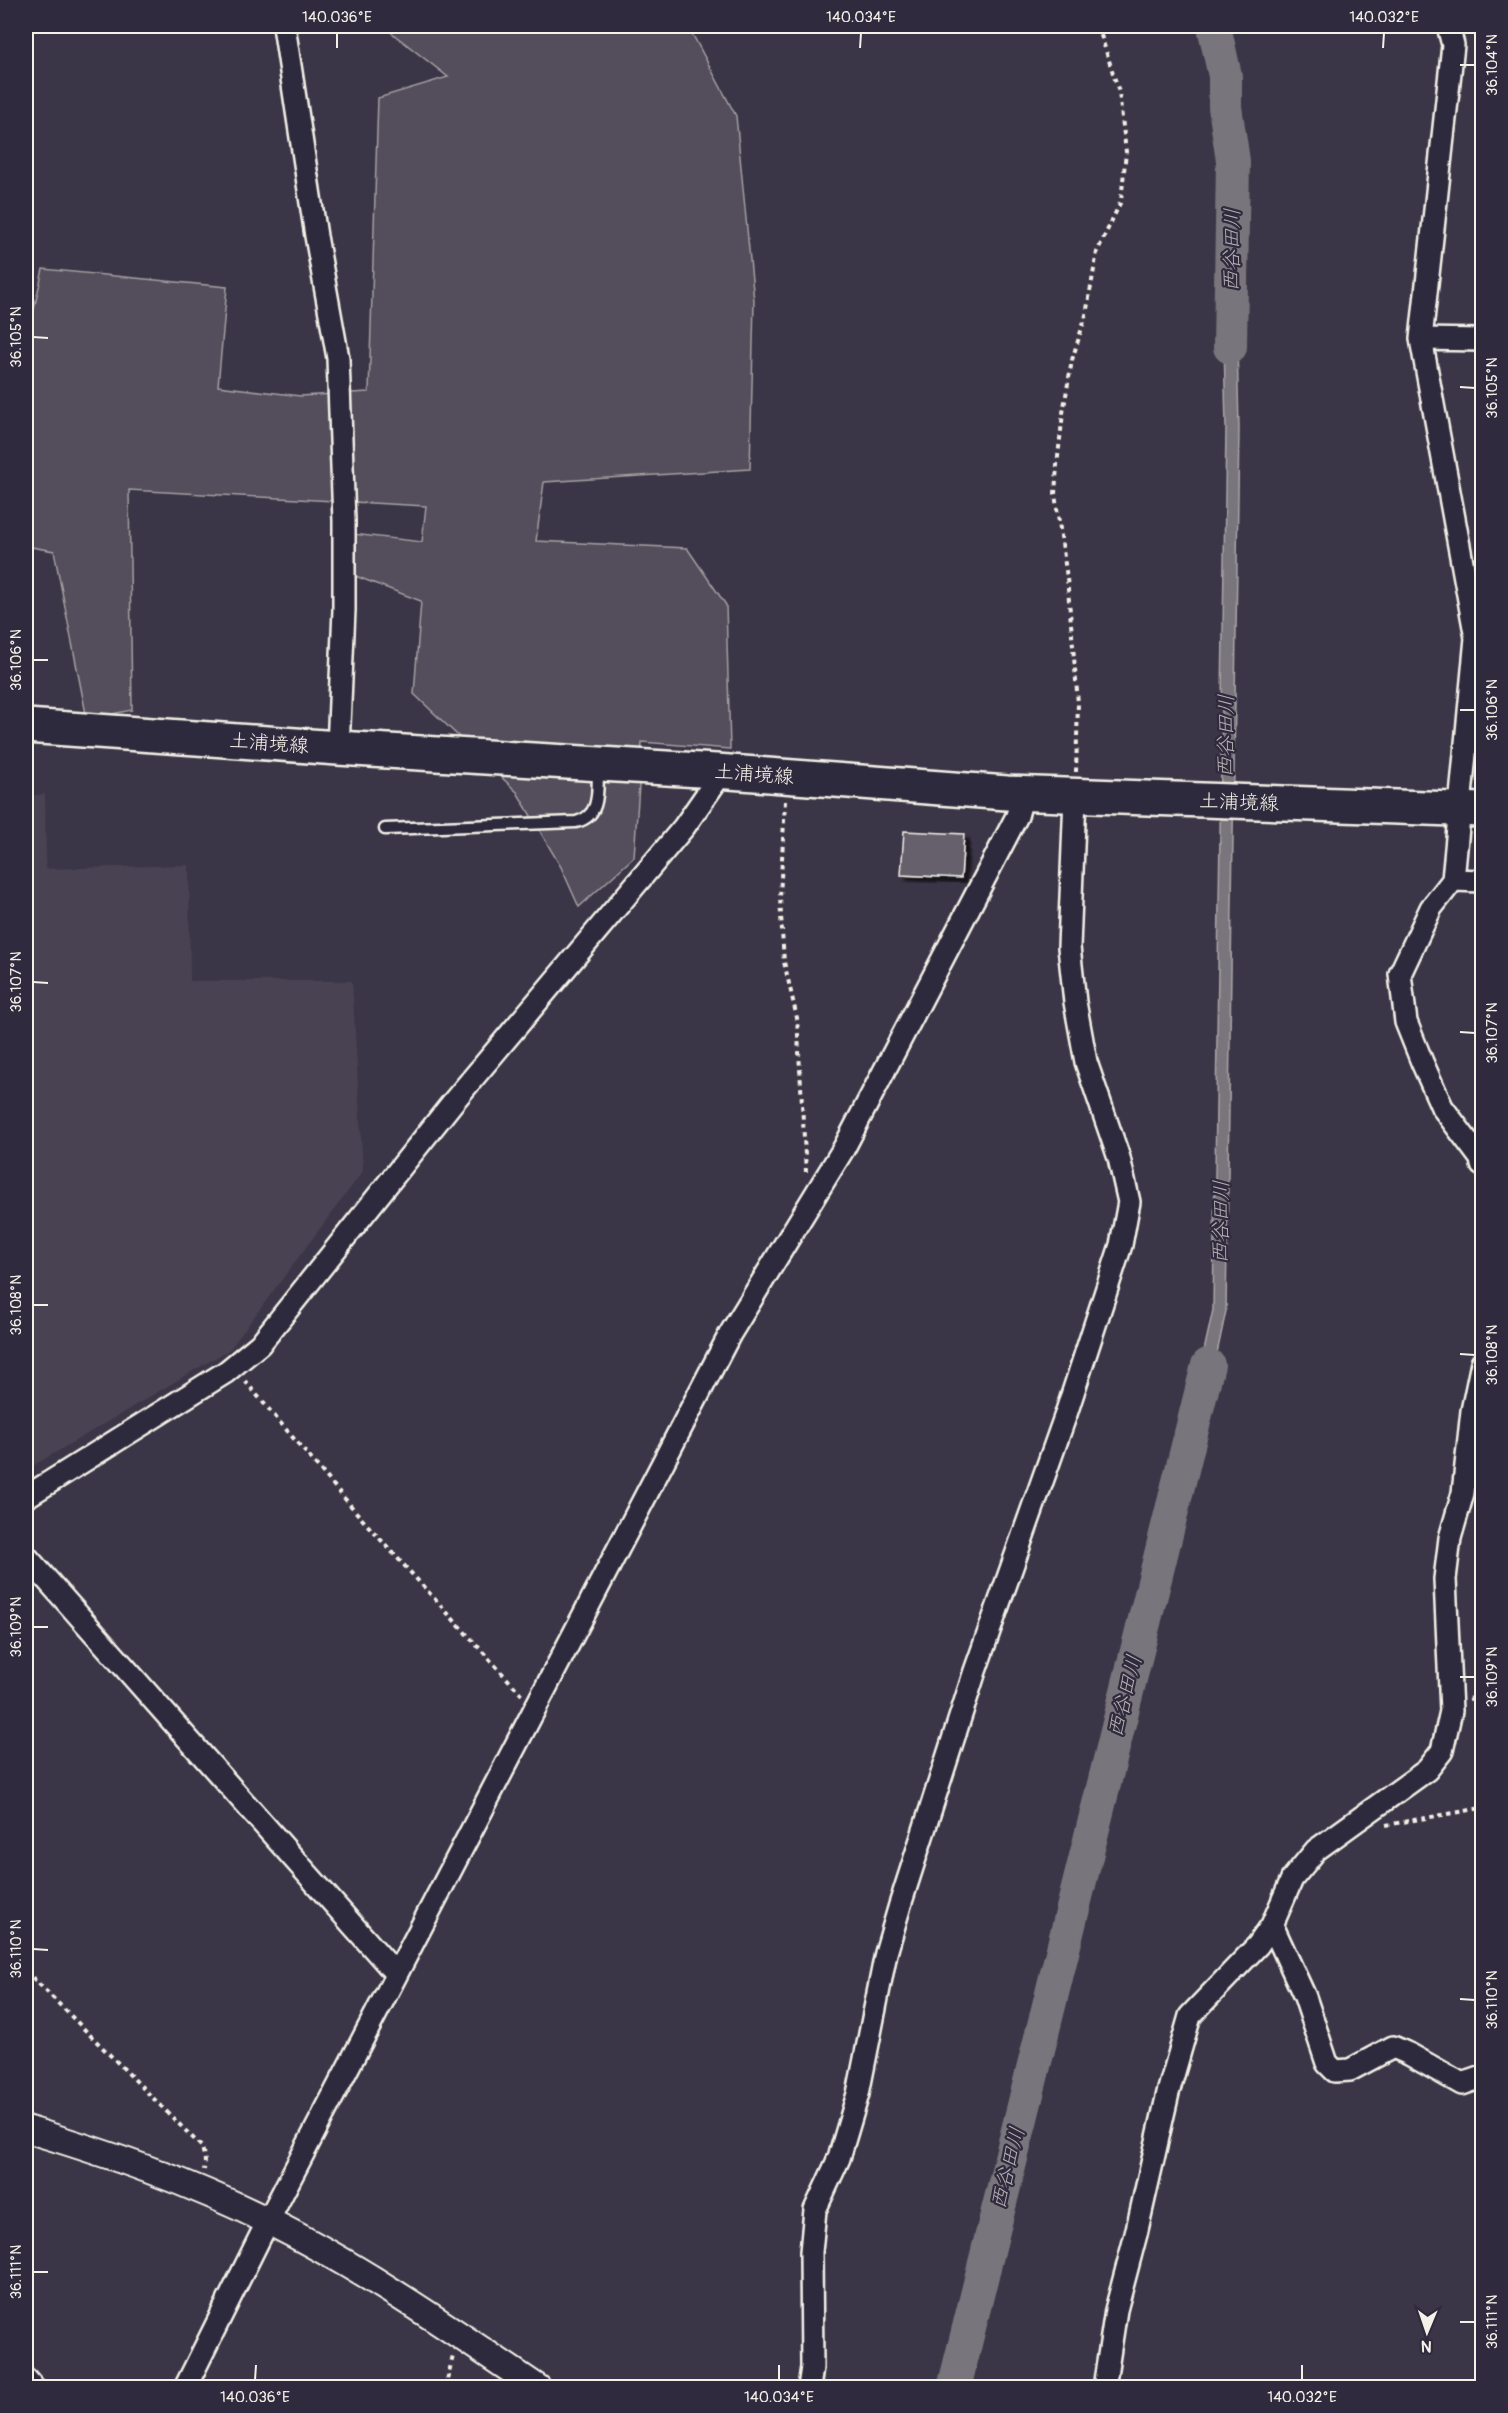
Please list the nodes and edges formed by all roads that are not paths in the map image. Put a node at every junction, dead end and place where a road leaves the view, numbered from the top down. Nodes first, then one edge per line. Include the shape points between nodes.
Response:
1 (284, 26) edge
2 (1448, 26) edge
3 (1421, 339) junction
4 (1482, 340) edge
5 (26, 726) edge
6 (338, 748) junction
7 (598, 764) junction
8 (716, 771) junction
9 (1023, 794) junction
10 (1075, 797) junction
11 (1471, 809) edge
12 (385, 829) dead end
13 (1453, 880) junction
14 (1482, 880) edge
15 (1482, 1161) edge
16 (1482, 1364) edge
17 (1472, 1491) edge
18 (26, 1497) edge
19 (26, 1556) edge
20 (1272, 1924) junction
21 (396, 1974) junction
22 (1482, 2077) edge
23 (26, 2129) edge
24 (268, 2221) junction
25 (26, 2379) edge
26 (33, 2388) edge
27 (185, 2388) edge
28 (538, 2388) edge
29 (809, 2388) edge
30 (1104, 2388) edge

1 - 6 street via 338,358 344,610
2 - 3 street via 1453,45
3 - 4 street
3 - 11 street via 1476,638
5 - 6 main road, 土浦境線
6 - 7 main road, 土浦境線
7 - 8 main road, 土浦境線
7 - 12 lane via 596,808 585,820
8 - 9 main road, 土浦境線
8 - 18 street via 716,781 684,827 453,1102 260,1344 233,1367
9 - 10 main road, 土浦境線
9 - 21 street via 1017,816 844,1148 730,1334
10 - 11 main road, 土浦境線
10 - 29 street via 1069,947 1075,1002 1086,1062 1119,1158 1129,1202 1121,1245 1066,1414 975,1671 900,1905 886,1953 858,2094 839,2158 815,2210
11 - 13 street
13 - 14 street
13 - 15 street via 1431,908 1400,974 1406,1022 1422,1062 1442,1107
16 - 17 street via 1472,1411
17 - 20 street via 1450,1538 1445,1579 1451,1711 1442,1751 1427,1770 1316,1850 1292,1879
19 - 21 street
20 - 22 street via 1305,1997 1324,2056 1335,2071 1350,2070 1393,2048 1462,2084
20 - 30 street via 1258,1945 1190,2016 1116,2310
21 - 24 street
23 - 24 street via 199,2188
24 - 27 street
24 - 28 street via 389,2289
25 - 26 street

